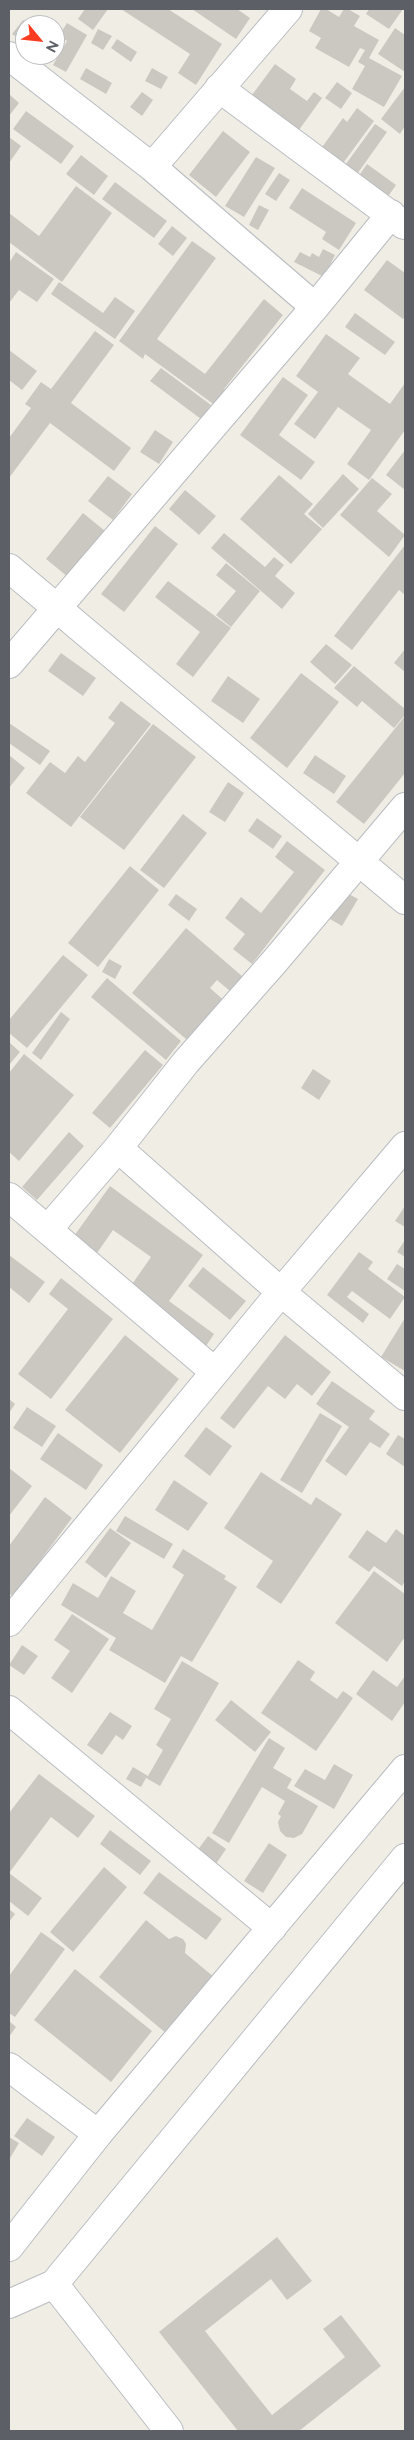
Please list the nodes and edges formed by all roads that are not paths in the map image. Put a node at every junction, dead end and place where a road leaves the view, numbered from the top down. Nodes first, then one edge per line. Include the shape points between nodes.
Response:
1 (288, 9) edge
2 (9, 56) edge
3 (219, 88) junction
4 (152, 167) junction
5 (398, 220) edge
6 (315, 307) junction
7 (9, 568) edge
8 (56, 607) junction
9 (9, 664) edge
10 (405, 807) edge
11 (359, 862) junction
12 (405, 900) edge
13 (405, 1146) edge
14 (118, 1148) junction
15 (9, 1197) edge
16 (48, 1229) junction
17 (281, 1292) junction
18 (215, 1372) junction
19 (405, 1396) edge
20 (9, 1622) edge
21 (9, 1710) edge
22 (405, 1769) edge
23 (405, 1858) edge
24 (272, 1928) junction
25 (9, 2067) edge
26 (98, 2134) junction
27 (9, 2247) edge
28 (54, 2284) junction
29 (9, 2304) edge
30 (169, 2431) edge

1 - 3 street
2 - 4 street
3 - 4 street
3 - 5 street
4 - 6 street
5 - 6 street
6 - 8 street
7 - 8 street
8 - 9 street
8 - 11 street
10 - 11 street
11 - 12 street
11 - 14 street via 186,1062
13 - 17 street
14 - 16 street
14 - 17 street
15 - 16 street
16 - 18 street
17 - 18 street
17 - 19 street
18 - 20 street
21 - 24 street
22 - 24 street
23 - 28 street
24 - 26 street
25 - 26 street
26 - 27 street
28 - 29 street
28 - 30 street

